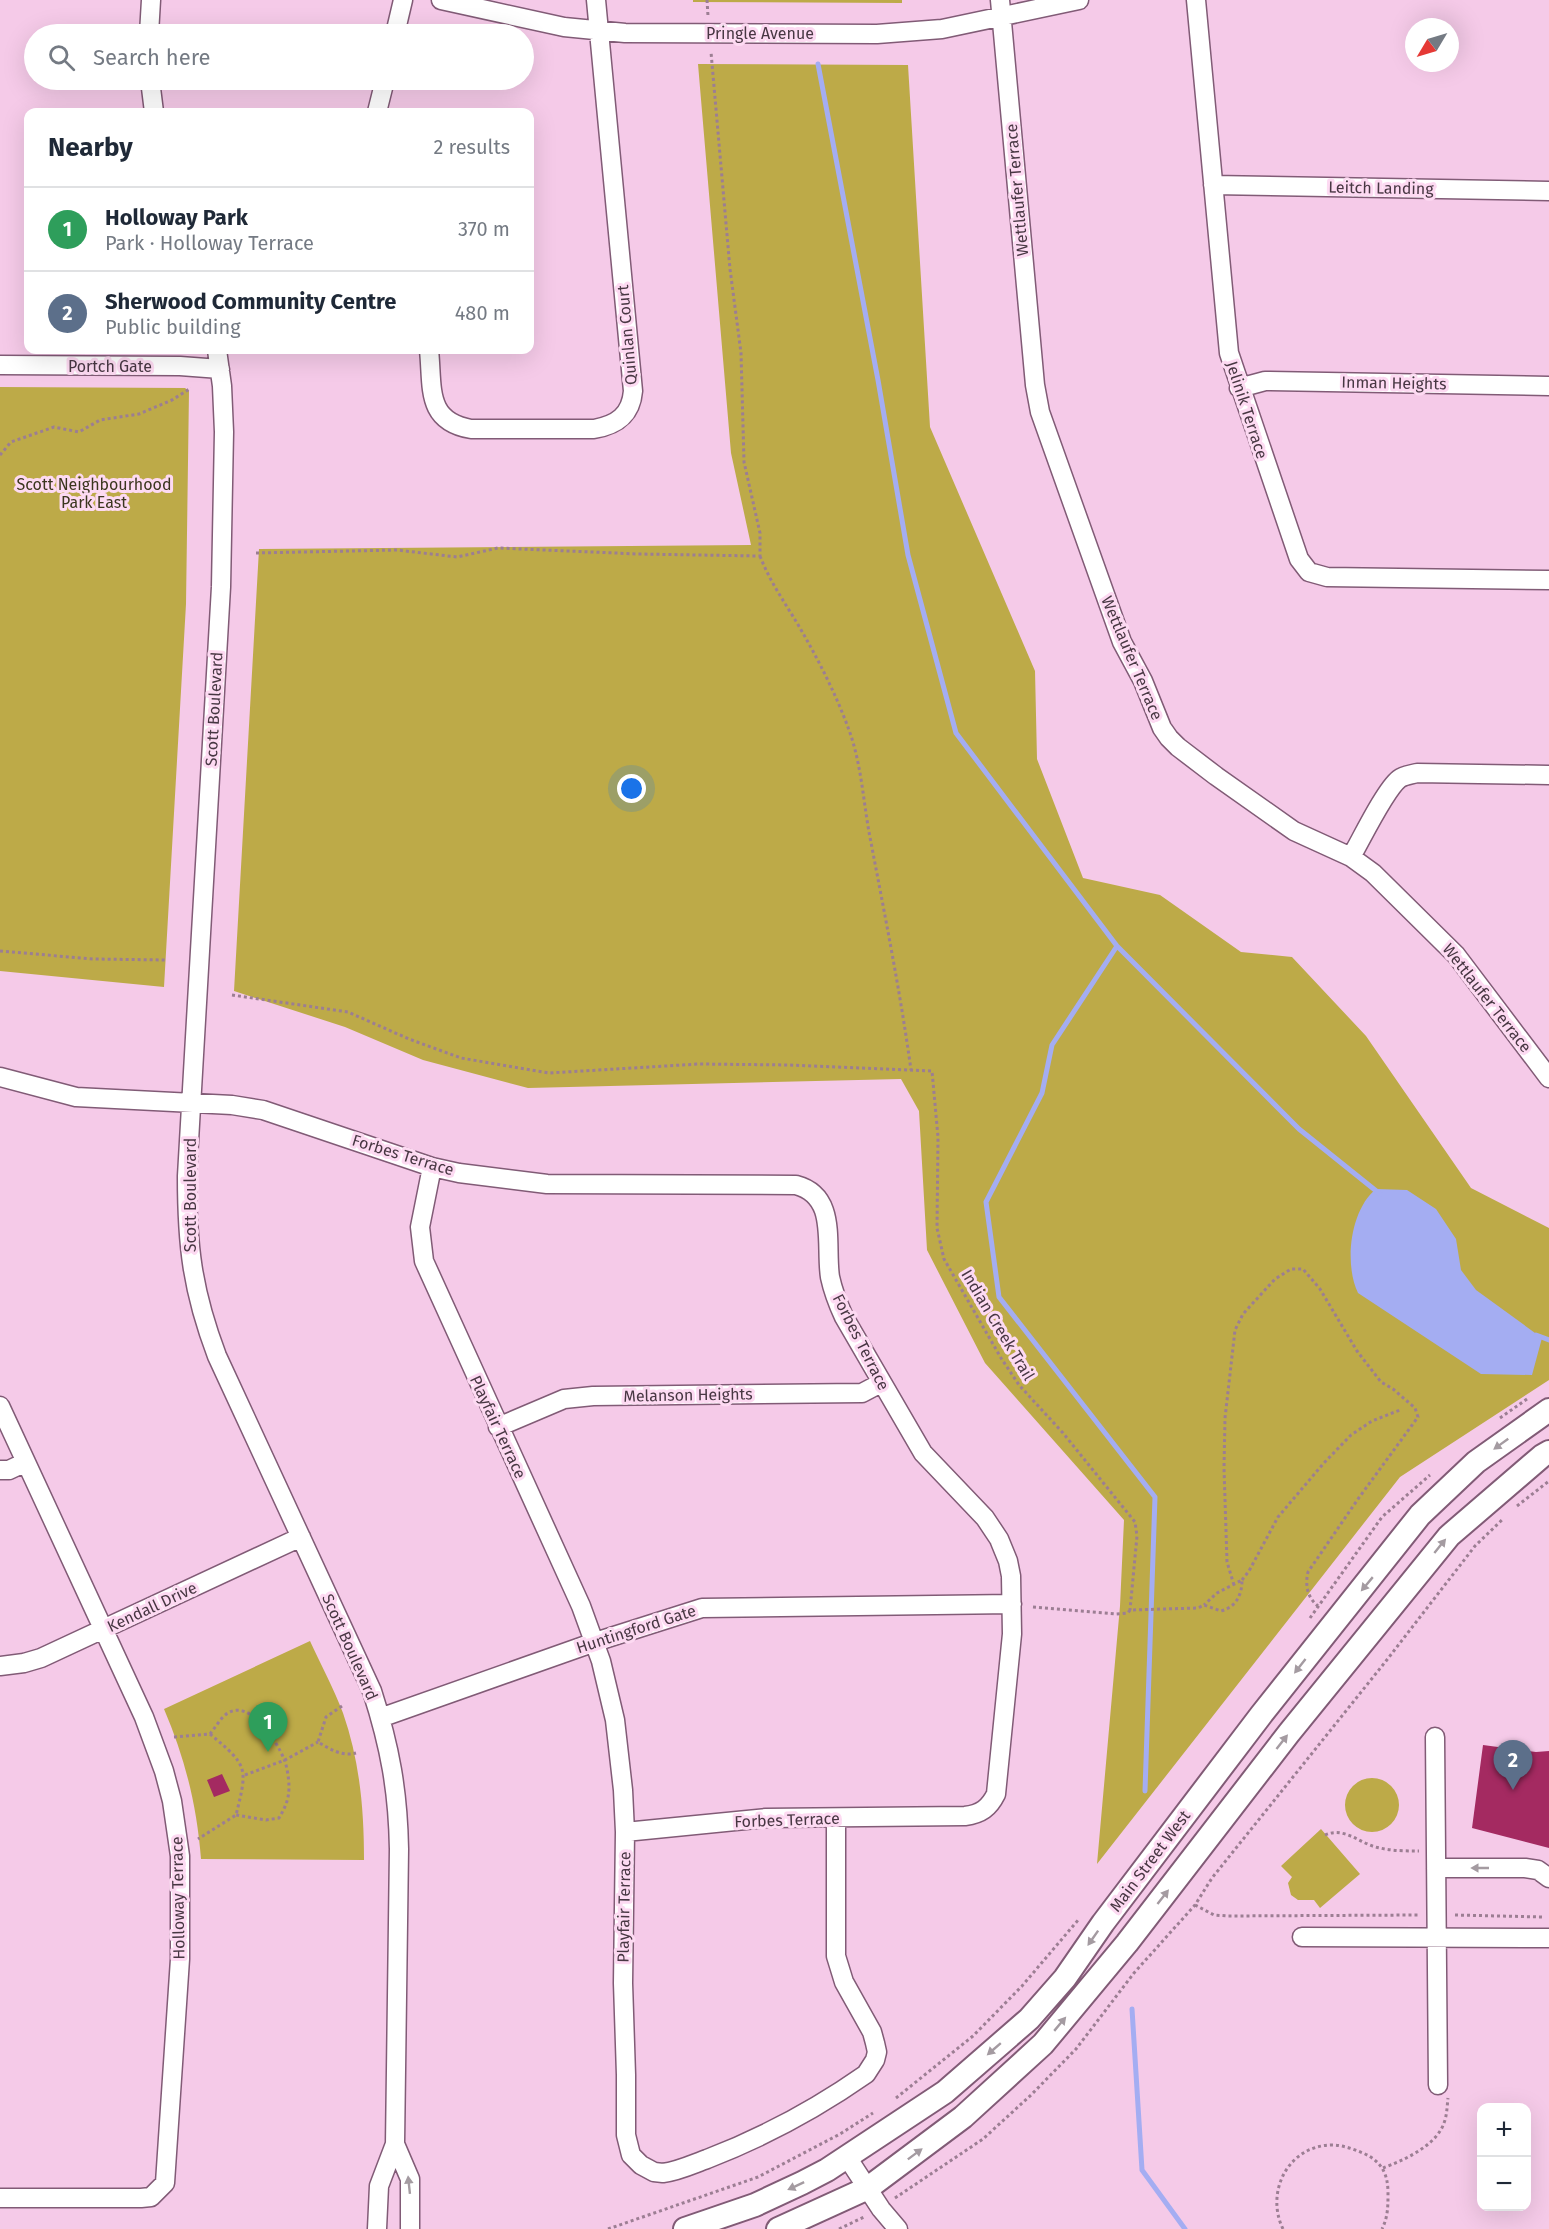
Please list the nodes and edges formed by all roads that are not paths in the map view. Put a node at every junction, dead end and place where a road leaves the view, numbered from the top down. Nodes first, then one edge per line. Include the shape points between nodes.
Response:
1 (151, 0) edge
2 (403, 0) edge
3 (441, 0) edge
4 (596, 0) edge
5 (1079, 0) edge
6 (1196, 0) edge
7 (1000, 9) edge
8 (150, 24) edge
9 (397, 24) edge
10 (599, 31) junction
11 (151, 90) edge
12 (382, 90) edge
13 (154, 108) edge
14 (378, 108) edge
15 (1213, 185) junction
16 (1549, 191) edge
17 (218, 354) edge
18 (429, 354) edge
19 (0, 365) edge
20 (220, 369) junction
21 (1549, 386) edge
22 (1239, 388) junction
23 (1549, 580) edge
24 (1549, 775) edge
25 (1351, 857) junction
26 (0, 1077) edge
27 (1549, 1078) edge
28 (192, 1103) junction
29 (432, 1167) junction
30 (881, 1383) junction
31 (1541, 1403) edge
32 (0, 1406) edge
33 (498, 1427) junction
34 (1549, 1452) edge
35 (26, 1462) junction
36 (0, 1470) edge
37 (301, 1537) junction
38 (1012, 1604) junction
39 (104, 1630) junction
40 (595, 1642) junction
41 (0, 1666) edge
42 (380, 1718) junction
43 (1435, 1737) dead end
44 (836, 1818) junction
45 (626, 1832) junction
46 (1436, 1860) junction
47 (1549, 1878) edge
48 (1302, 1937) dead end
49 (1437, 1938) junction
50 (1549, 1938) edge
51 (1443, 2089) road end
52 (395, 2144) junction
53 (847, 2157) junction
54 (868, 2188) junction
55 (0, 2198) edge
56 (377, 2229) edge
57 (410, 2229) edge
58 (685, 2229) edge
59 (778, 2229) edge
60 (898, 2229) edge

1 - 8 street
2 - 9 street
3 - 10 street, Pringle Avenue
4 - 10 street, Quinlan Court
5 - 7 street, Pringle Avenue
6 - 15 street, Jelinik Terrace
7 - 10 street, Pringle Avenue via 922,32
7 - 25 street, Wettlaufer Terrace via 1040,412 1122,642 1162,728 1178,747 1294,831
10 - 18 street, Quinlan Court via 633,391 630,407 621,420 594,429 459,427 440,415 435,405
11 - 13 street
12 - 14 street
15 - 16 street, Leitch Landing
15 - 22 street, Jelinik Terrace via 1226,337
17 - 20 street, Scott Boulevard
19 - 20 street, Portch Gate
20 - 28 street, Scott Boulevard via 224,432 221,587
21 - 22 street, Inman Heights via 1264,381
22 - 23 street, Jelinik Terrace via 1299,559 1309,572 1327,577
24 - 25 street via 1405,776 1386,795
25 - 27 street, Wettlaufer Terrace via 1392,890 1456,955
26 - 28 street, Forbes Terrace via 76,1097
28 - 29 street, Forbes Terrace via 275,1113
28 - 37 street, Scott Boulevard via 187,1223 200,1307 217,1356
29 - 30 street, Forbes Terrace via 547,1184 785,1184 805,1188 818,1198 826,1213 834,1295
29 - 33 street, Playfair Terrace via 420,1227 424,1261
30 - 33 street, Melanson Heights via 862,1393 564,1399
30 - 38 street, Forbes Terrace via 923,1453 985,1518 999,1539 1008,1561
31 -> 53 main road, Main Street West via 1420,1515 1103,1923 1065,1978 1029,2019 945,2092
32 - 35 street, Holloway Terrace
33 - 40 street, Playfair Terrace
54 -> 34 main road, Main Street West via 963,2117 1043,2044 1128,1943 1302,1717 1449,1536
35 - 36 street
35 - 39 street, Holloway Terrace
37 - 39 street, Kendall Drive
37 - 42 street, Scott Boulevard via 372,1691
38 - 40 street, Huntingford Gate via 702,1608
38 - 44 street, Forbes Terrace via 998,1783 988,1807 965,1816
39 - 41 street, Kendall Drive via 41,1658
39 - 55 street, Holloway Terrace via 164,1771 180,1856 180,1959 165,2183 151,2197 141,2198
40 - 42 street, Huntingford Gate
40 - 45 street, Playfair Terrace via 615,1720
42 - 52 street, Scott Boulevard via 394,1774 399,1817
43 - 46 street
44 - 45 street, Forbes Terrace via 766,1818
44 - 45 street, Playfair Terrace via 836,1956 844,1982 872,2032 875,2060 866,2074 837,2095 775,2130 663,2173 641,2165 631,2155 626,2135
47 -> 46 street via 1538,1870
46 - 49 street
48 - 49 street
49 - 50 street
49 - 51 street
52 - 56 street, Scott Boulevard via 379,2186
57 -> 52 street, Scott Boulevard via 410,2179
53 - 54 street
53 -> 58 main road, Main Street West via 793,2188
54 - 59 main road, Main Street West
54 - 60 street

